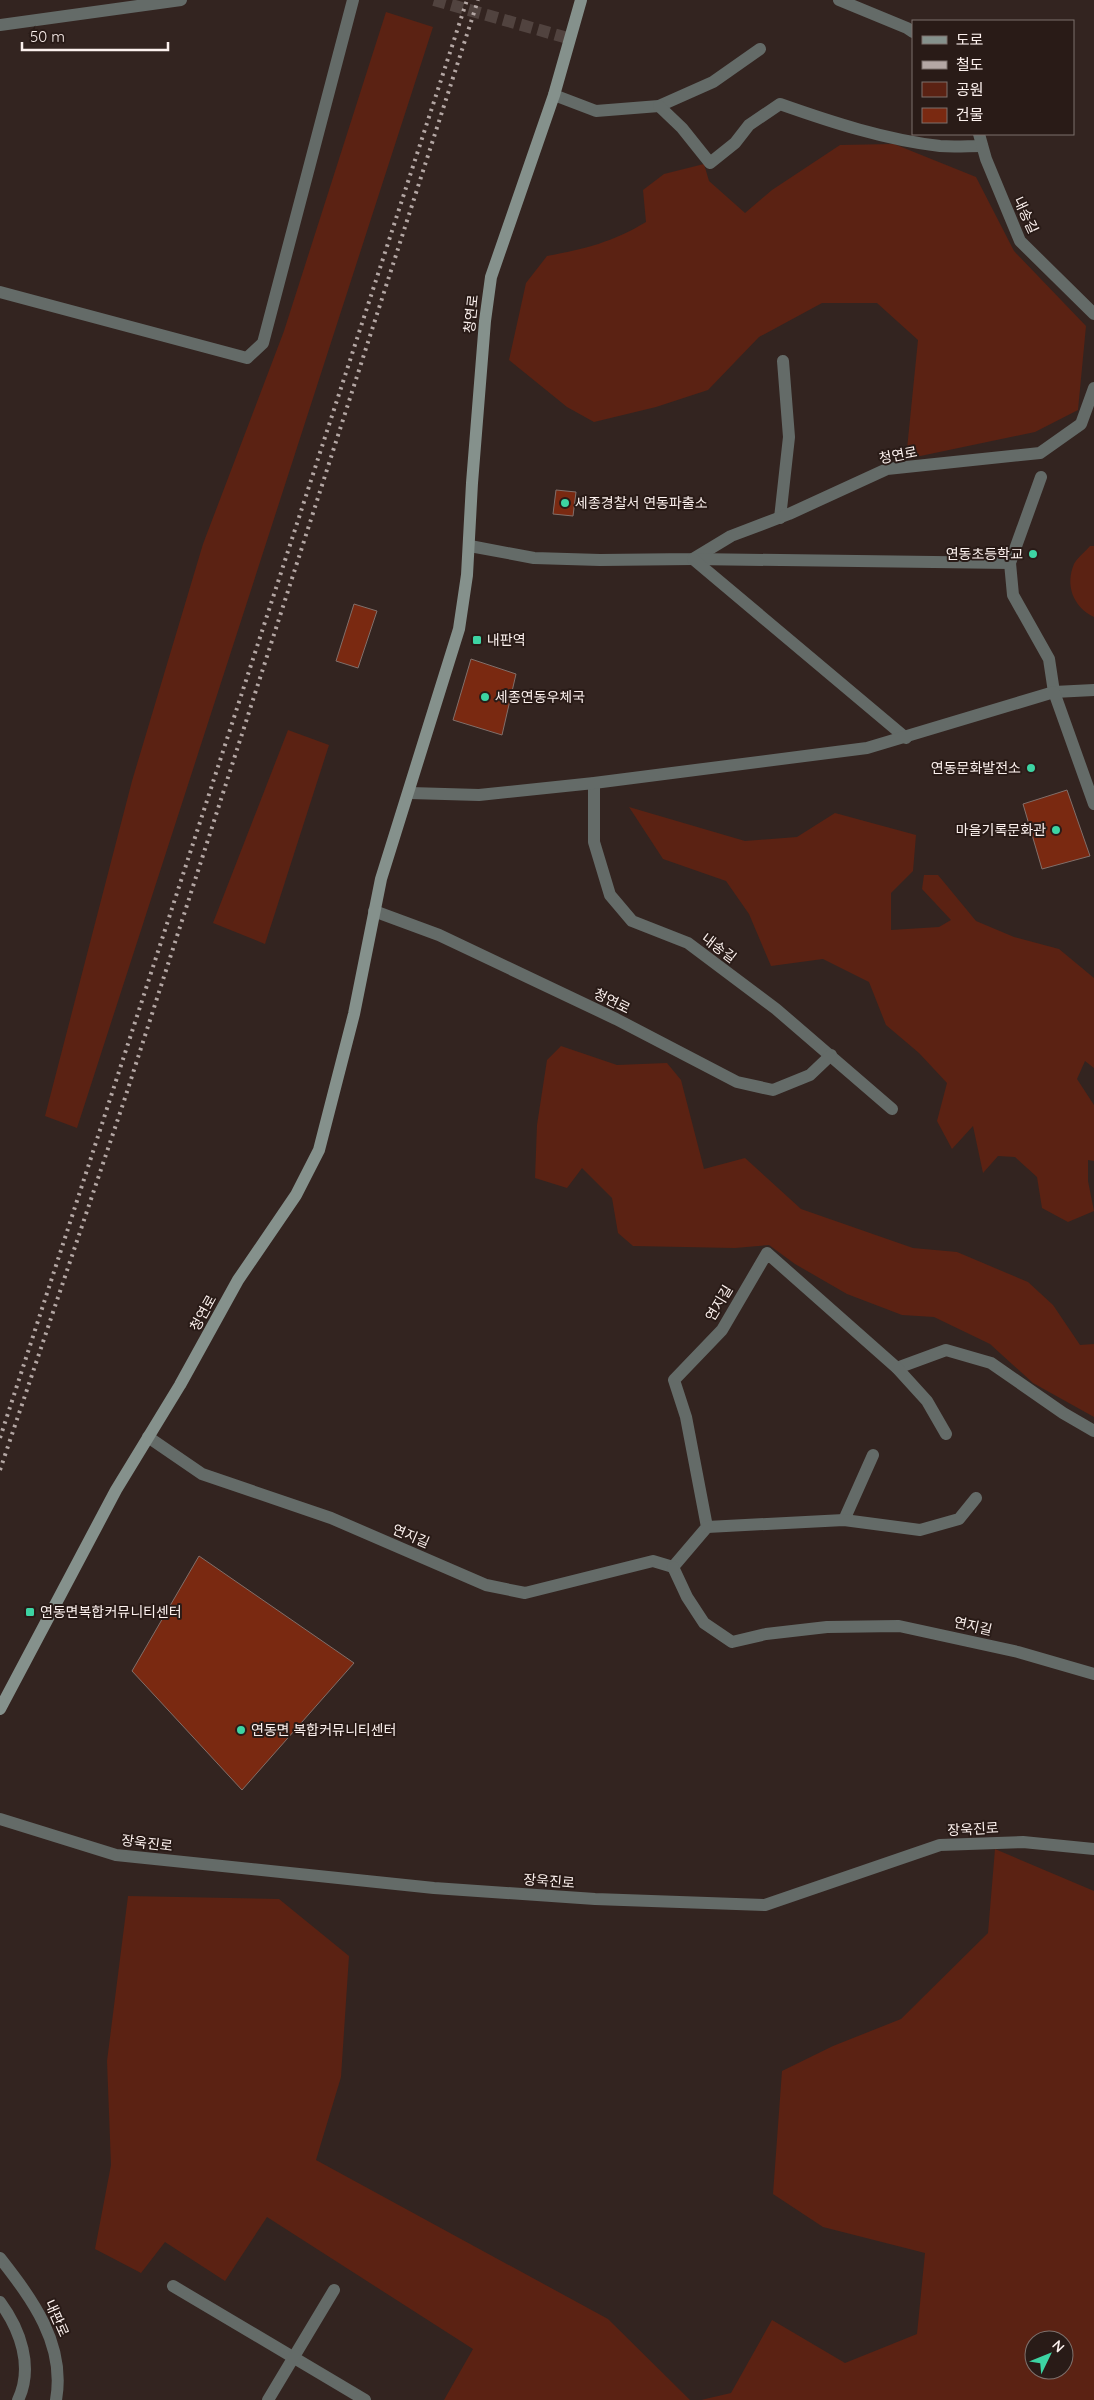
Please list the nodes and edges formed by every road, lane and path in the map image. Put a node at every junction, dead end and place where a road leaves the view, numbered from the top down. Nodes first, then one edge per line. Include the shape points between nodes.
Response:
1 (181, 0) edge
2 (354, 0) edge
3 (581, 0) edge
4 (839, 0) edge
5 (108, 4) edge
6 (0, 24) edge
7 (912, 31) edge
8 (760, 49) dead end
9 (554, 94) junction
10 (659, 106) junction
11 (980, 140) edge
12 (0, 292) edge
13 (1094, 314) edge
14 (783, 361) dead end
15 (1094, 388) edge
16 (1041, 477) dead end
17 (780, 518) junction
18 (470, 546) junction
19 (693, 559) junction
20 (1010, 563) junction
21 (1094, 690) edge
22 (1054, 692) junction
23 (906, 738) junction
24 (594, 783) junction
25 (410, 792) junction
26 (1094, 804) edge
27 (374, 911) junction
28 (831, 1055) junction
29 (892, 1109) dead end
30 (898, 1368) junction
31 (1094, 1431) edge
32 (946, 1434) dead end
33 (148, 1438) junction
34 (873, 1455) dead end
35 (976, 1498) dead end
36 (844, 1520) junction
37 (707, 1527) junction
38 (673, 1567) junction
39 (1094, 1674) edge
40 (0, 1709) edge
41 (0, 1819) edge
42 (1094, 1849) edge
43 (0, 2258) edge
44 (173, 2286) dead end
45 (334, 2290) dead end
46 (0, 2302) edge
47 (293, 2358) junction
48 (58, 2387) junction
49 (18, 2400) edge
50 (56, 2400) edge
51 (62, 2400) edge
52 (268, 2400) edge
53 (365, 2400) edge

1 - 5 street
2 - 12 street via 263,343 247,358
3 - 9 main road, 청연로
4 - 7 street
5 - 6 street
8 - 10 street via 712,82
9 - 10 street via 596,111
9 - 18 main road, 청연로 via 491,277 472,483
10 - 11 street via 710,163 735,143 749,125 780,104 914,142 941,146
11 - 13 street, 내송길 via 1020,241
14 - 17 street via 789,437
15 - 17 street, 청연로 via 1081,424 1040,452 887,470
16 - 20 street
17 - 19 street, 청연로 via 731,536
18 - 19 street via 534,558
18 - 25 main road, 청연로 via 458,629
19 - 20 street
19 - 23 street
20 - 22 street via 1013,595 1049,659
21 - 22 street
22 - 23 street
22 - 26 street
23 - 24 street via 867,748
24 - 25 street via 479,795
24 - 28 street, 내송길 via 594,842 610,895 632,921 688,943
25 - 27 main road, 청연로 via 381,879
27 - 28 street, 청연로 via 448,939 616,1019 737,1082 773,1090 810,1075
27 - 33 main road, 청연로 via 354,1014 319,1150 296,1195 238,1280
28 - 29 street, 내송길
30 - 31 street via 946,1350 991,1363
30 - 32 street, 연지길 via 927,1401
30 - 37 street, 연지길 via 766,1253 722,1330 674,1380 686,1417
33 - 38 street, 연지길 via 202,1474 332,1518 486,1585 525,1593 654,1561
33 - 40 main road, 청연로 via 116,1490
34 - 36 street
35 - 36 street via 959,1519 920,1530
36 - 37 street
37 - 38 street
38 - 39 street, 연지길 via 687,1598 704,1623 732,1642 766,1634 827,1627 899,1626 1010,1650
41 - 42 street, 장욱진로 via 116,1855 146,1859 434,1888 595,1899 765,1905 940,1845 1023,1842
43 - 48 street, 내판로 via 32,2300 53,2343
44 - 47 street
45 - 47 street
46 - 49 street via 13,2320 24,2354 24,2388
47 - 52 street
47 - 53 street
48 - 50 street, 내판로
48 - 51 street

